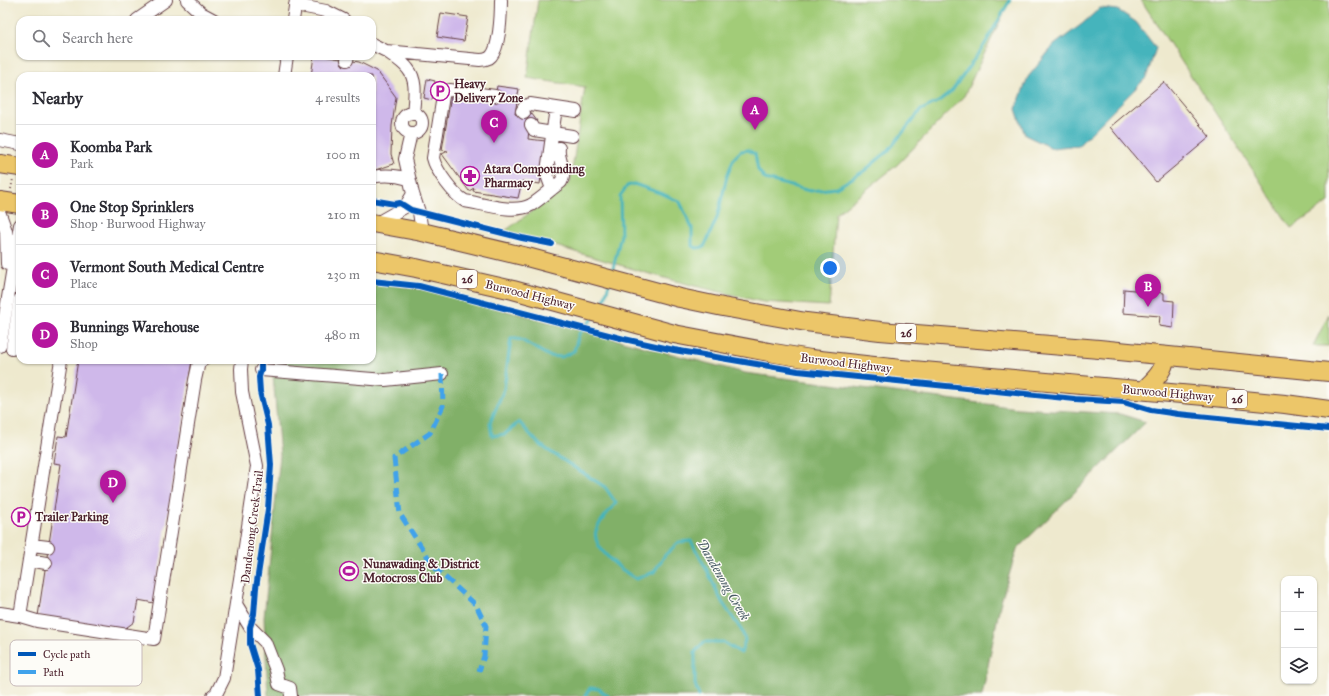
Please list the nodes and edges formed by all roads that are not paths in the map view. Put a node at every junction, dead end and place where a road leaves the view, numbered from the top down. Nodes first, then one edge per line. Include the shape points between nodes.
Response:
1 (166, 0) edge
2 (186, 0) edge
3 (501, 0) edge
4 (294, 9) edge
5 (143, 16) edge
6 (207, 16) edge
7 (316, 16) edge
8 (336, 16) edge
9 (376, 42) edge
10 (376, 46) edge
11 (386, 51) junction
12 (286, 60) edge
13 (285, 72) edge
14 (492, 98) dead end
15 (556, 108) junction
16 (576, 111) dead end
17 (524, 113) dead end
18 (416, 124) junction
19 (438, 125) junction
20 (531, 125) dead end
21 (552, 133) junction
22 (572, 136) dead end
23 (0, 140) edge
24 (16, 143) edge
25 (559, 148) dead end
26 (406, 159) junction
27 (0, 164) edge
28 (16, 173) edge
29 (378, 176) edge
30 (409, 179) junction
31 (552, 189) junction
32 (413, 194) junction
33 (0, 214) edge
34 (376, 223) edge
35 (376, 224) edge
36 (422, 232) junction
37 (16, 248) edge
38 (376, 261) edge
39 (10, 283) junction
40 (16, 315) edge
41 (8, 348) edge
42 (1166, 356) junction
43 (60, 364) edge
44 (199, 364) edge
45 (242, 364) edge
46 (261, 370) dead end
47 (1329, 372) edge
48 (442, 374) dead end
49 (1144, 390) junction
50 (1329, 410) edge
51 (32, 545) junction
52 (48, 547) dead end
53 (29, 560) junction
54 (46, 563) dead end
55 (236, 604) junction
56 (0, 613) edge
57 (20, 616) junction
58 (213, 696) edge
59 (291, 696) edge

1 - 5 street
2 - 6 street
3 - 11 street via 498,35 494,52 489,58 480,60
4 - 7 street
4 - 8 street via 326,11
9 - 11 street
10 - 11 street
11 - 18 street via 409,70 413,78
12 - 13 street
14 - 19 street via 445,91
15 - 16 street
15 - 17 street via 530,104 525,106 522,111
15 - 21 street
18 - 19 street
18 - 26 street
19 - 31 street via 433,158 435,165 459,197 466,201 522,208
20 - 21 street via 534,130
21 - 22 street
21 - 31 street via 547,171
23 - 24 street
25 - 31 street via 559,158 564,168 563,178
26 - 29 street
26 - 30 street
27 - 28 highway
29 - 30 street via 399,176
30 - 32 street
32 - 34 street via 406,206
32 - 36 street
33 - 39 street via 8,242 7,263
35 - 36 highway, 26
36 - 42 highway, 26 via 723,308 841,327
37 - 39 street
38 - 49 highway, Burwood Highway / 26 via 460,277 674,334 811,359
39 - 41 street
40 - 41 street
42 - 47 highway, 26
42 - 49 highway via 1160,374
43 - 51 street
44 - 57 street via 154,639 37,621
45 - 55 street via 242,392 257,466
46 - 48 street via 385,380
49 - 50 highway, Burwood Highway / 26
51 - 52 street
51 - 53 street
53 - 54 street
53 - 57 street
55 - 58 street via 224,678
55 - 59 street via 250,627 265,642 279,684 290,688
56 - 57 street

